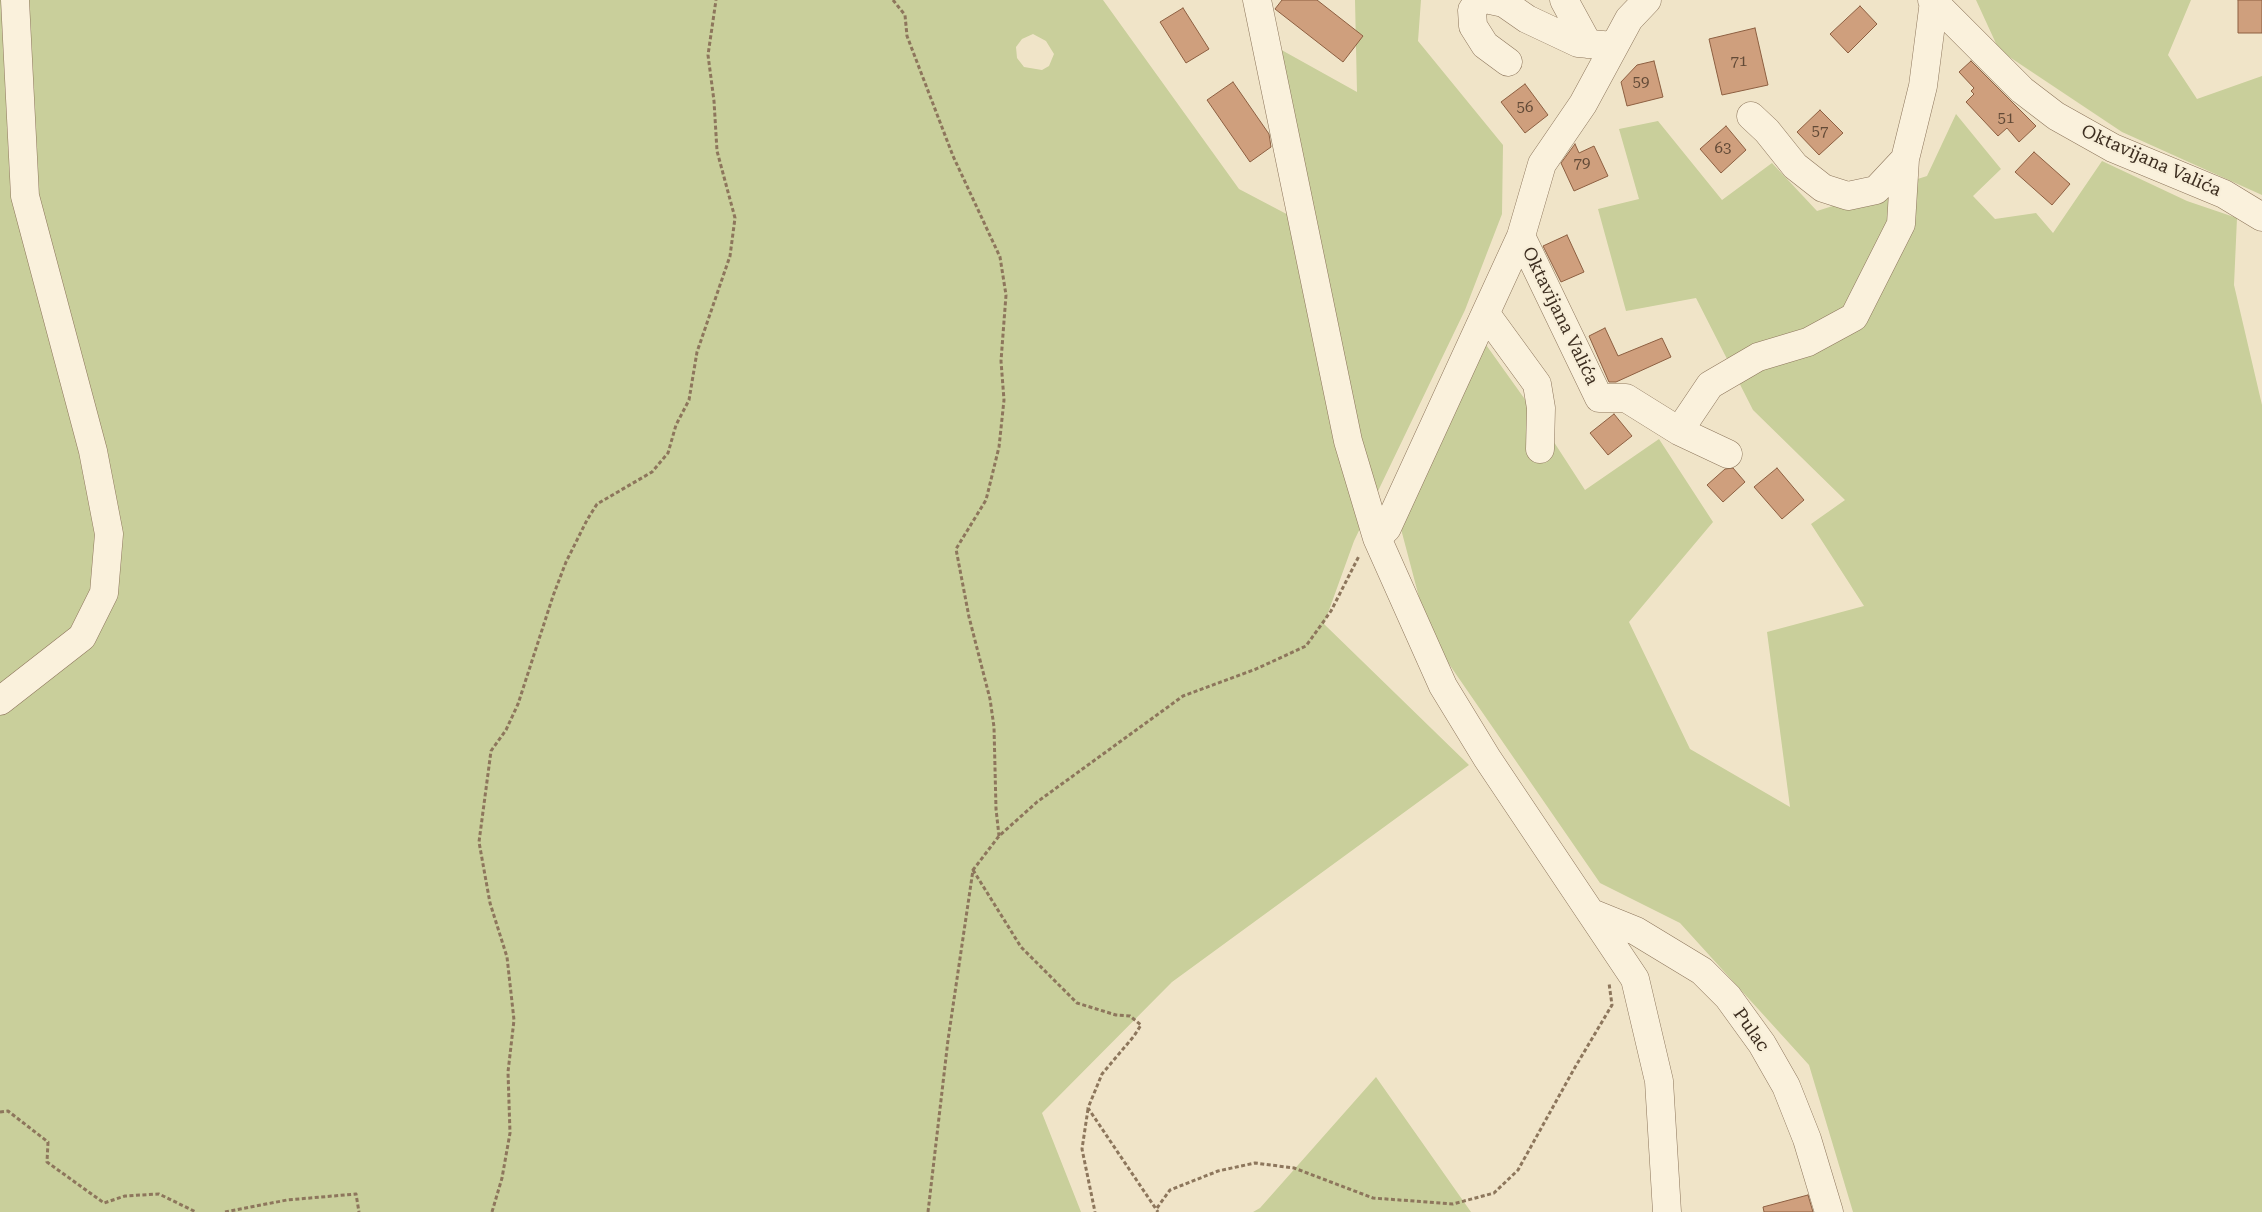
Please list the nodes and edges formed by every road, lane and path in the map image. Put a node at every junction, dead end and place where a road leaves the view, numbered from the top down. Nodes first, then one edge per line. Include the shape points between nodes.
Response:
1 (15, 0) edge
2 (716, 0) edge
3 (893, 0) edge
4 (1257, 0) edge
5 (1480, 0) edge
6 (1490, 0) edge
7 (1564, 0) edge
8 (1933, 0) edge
9 (1642, 2) edge
10 (1601, 45) junction
11 (1508, 62) dead end
12 (1751, 116) dead end
13 (1905, 159) junction
14 (2262, 217) edge
15 (1521, 236) junction
16 (1486, 314) junction
17 (1679, 431) junction
18 (1540, 449) dead end
19 (1728, 454) dead end
20 (1377, 538) junction
21 (0, 701) edge
22 (999, 836) junction
23 (973, 870) junction
24 (1594, 914) junction
25 (1608, 979) dead end
26 (1088, 1108) junction
27 (0, 1112) edge
28 (1157, 1210) edge
29 (196, 1212) edge
30 (225, 1212) edge
31 (360, 1212) edge
32 (492, 1212) edge
33 (928, 1212) edge
34 (1095, 1212) edge
35 (1667, 1212) edge
36 (1830, 1212) edge

1 - 21 street via 25,196 93,451 109,534 104,593 82,638
2 - 32 path via 708,55 717,151 735,218 730,256 697,352 689,400 676,425 668,452 652,472 597,504 587,520 559,579 518,704 491,752 479,842 490,903 507,957 514,1020 508,1072 510,1133
3 - 22 path via 905,15 907,36 953,156 1000,257 1006,295 1001,361 1004,400 999,447 986,500 956,549 968,617 990,699
4 - 20 street via 1348,442
5 - 11 street via 1472,10 1473,26 1485,46
6 - 10 street via 1504,3 1527,19 1578,43
7 - 10 street
8 - 13 street, Oktavijana Valića via 1923,86
8 - 14 street, Oktavijana Valića via 2022,90 2056,116 2113,148 2224,194
9 - 10 street, Oktavijana Valića
10 - 15 street, Oktavijana Valića via 1583,104 1542,164
12 - 13 street, Oktavijana Valića via 1795,166 1823,188 1848,196 1876,190
13 - 17 street, Oktavijana Valića via 1901,224 1854,317 1808,342 1758,357 1710,385
15 - 16 street
15 - 17 street, Oktavijana Valića via 1599,398 1626,398
16 - 18 street via 1537,384 1541,408
16 - 20 street via 1387,528
17 - 19 street, Oktavijana Valića
20 - 22 path via 1360,556 1331,611 1306,646 1183,696 1037,802
20 - 24 street via 1443,686 1487,758
22 - 23 path
23 - 26 path via 1021,947 1077,1003 1130,1016 1141,1026 1102,1074
23 - 33 path via 948,1040
24 - 35 street via 1635,979 1659,1081
24 - 36 street, Pulac via 1636,931 1702,971 1728,997 1762,1044 1786,1086
25 - 28 path via 1612,1005 1518,1170 1494,1193 1453,1204 1373,1198 1294,1168 1255,1163 1218,1171 1170,1190
26 - 28 path
26 - 34 path via 1082,1149
27 - 29 path via 8,1111 48,1142 47,1162 104,1203 126,1196 159,1194
30 - 31 path via 287,1200 356,1194

